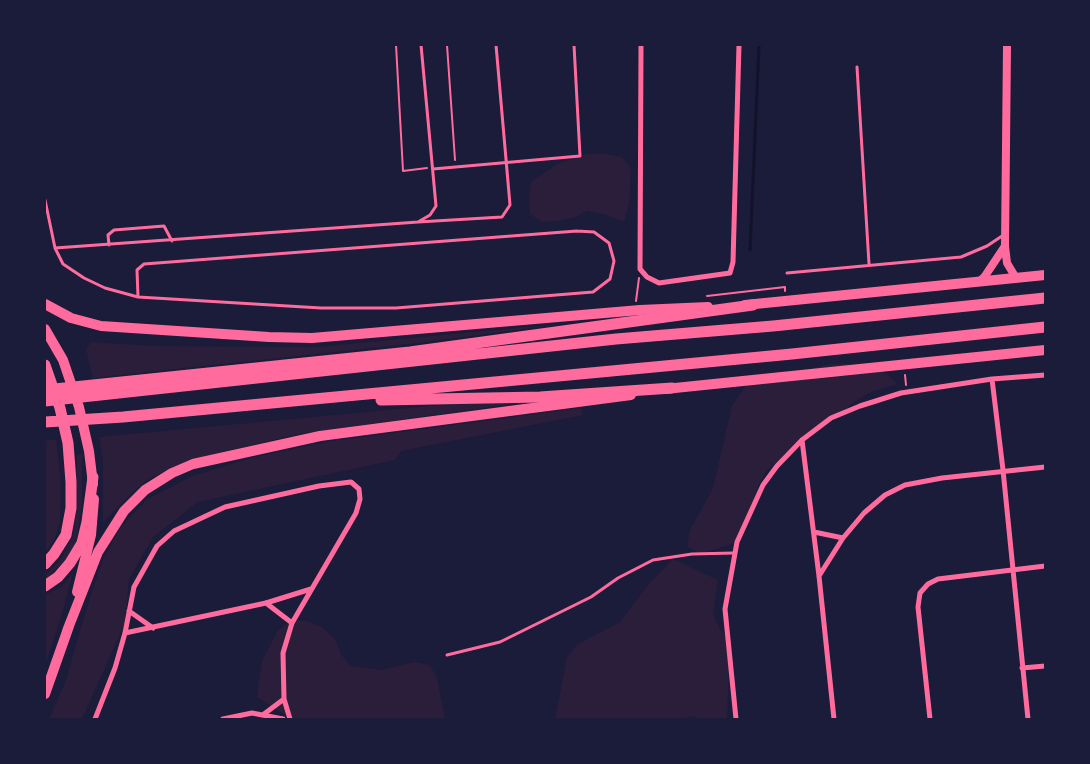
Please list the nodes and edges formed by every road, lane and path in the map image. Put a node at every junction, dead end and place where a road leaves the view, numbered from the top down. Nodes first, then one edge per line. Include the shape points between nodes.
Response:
1 (421, 45) edge
2 (496, 45) edge
3 (574, 45) edge
4 (641, 45) edge
5 (739, 45) edge
6 (1008, 45) edge
7 (857, 67) dead end
8 (505, 164) junction
9 (432, 169) junction
10 (45, 200) edge
11 (418, 222) junction
12 (1005, 234) junction
13 (172, 241) junction
14 (109, 245) junction
15 (1005, 246) junction
16 (54, 248) junction
17 (869, 264) junction
18 (640, 269) junction
19 (787, 273) dead end
20 (1045, 275) edge
21 (1016, 278) junction
22 (978, 282) junction
23 (785, 287) dead end
24 (138, 297) junction
25 (703, 297) dead end
26 (1045, 298) edge
27 (644, 302) dead end
28 (45, 304) edge
29 (753, 305) junction
30 (1045, 327) edge
31 (45, 329) edge
32 (1045, 350) edge
33 (45, 365) edge
34 (905, 375) dead end
35 (1045, 375) edge
36 (992, 380) junction
37 (672, 388) junction
38 (45, 390) edge
39 (907, 392) junction
40 (45, 401) edge
41 (290, 401) junction
42 (123, 417) junction
43 (45, 422) edge
44 (45, 429) edge
45 (802, 440) junction
46 (1045, 467) edge
47 (1004, 470) junction
48 (93, 477) junction
49 (814, 532) junction
50 (843, 538) junction
51 (734, 553) junction
52 (45, 564) edge
53 (1045, 566) edge
54 (1012, 570) junction
55 (819, 576) junction
56 (45, 586) edge
57 (311, 589) junction
58 (266, 603) junction
59 (129, 611) junction
60 (292, 623) junction
61 (154, 628) junction
62 (67, 631) junction
63 (125, 633) junction
64 (447, 655) dead end
65 (1045, 666) edge
66 (1022, 668) junction
67 (45, 694) edge
68 (284, 699) junction
69 (264, 714) junction
70 (95, 719) edge
71 (222, 719) edge
72 (283, 719) edge
73 (290, 719) edge
74 (736, 719) edge
75 (834, 719) edge
76 (930, 719) edge
77 (1028, 719) edge

1 - 9 lane
2 - 8 lane
3 - 8 lane via 580,156
4 - 18 street
5 - 18 street via 733,262 730,273 659,283
6 - 12 street
7 - 17 lane
8 - 9 lane
8 - 11 lane via 510,205 502,217
9 - 11 lane via 436,206 430,215
10 - 16 lane
11 - 13 lane
12 - 15 street
12 - 17 lane via 961,257
13 - 14 lane
13 - 14 lane via 164,226 114,230 108,235
14 - 16 lane
15 - 21 street via 1007,263
15 - 22 street via 986,276
16 - 24 lane via 63,264 84,278
17 - 19 lane
18 - 27 path via 636,302
20 - 21 highway
21 - 22 highway
22 - 29 highway
23 - 25 path
24 - 24 lane via 137,270 144,264 272,253 577,231 594,232 609,243 614,261 610,279 592,292 471,303 321,308
26 - 40 highway via 616,339
28 - 29 highway via 71,318 102,326 312,338 640,310
29 - 38 highway via 410,352
30 - 41 highway
31 - 48 highway via 63,360 79,407
32 - 37 highway
33 - 52 highway via 68,443 71,482 66,535
34 - 39 path
35 - 36 street
36 - 39 street
36 - 47 street
37 - 41 highway via 540,397
37 - 62 highway via 320,436 192,464 145,490 124,511 98,552
39 - 45 street via 831,418
41 - 42 highway
42 - 43 highway
42 - 44 highway
45 - 49 street
45 - 51 street via 764,485
46 - 47 street
47 - 50 street via 905,486 885,495
47 - 54 street
48 - 56 highway via 82,543 58,577
48 - 62 highway via 91,535
49 - 50 street
49 - 55 street
50 - 55 street
51 - 64 lane via 692,554 653,560 591,597 500,642
51 - 74 street via 724,609
53 - 54 street
54 - 66 street
54 - 76 street via 938,579 920,593 918,607
55 - 75 street
57 - 58 street
57 - 59 street via 356,513 359,489 351,482 225,507 174,531 157,546 145,564 134,588
57 - 60 street
58 - 60 street
58 - 61 street
59 - 61 street
59 - 63 street
60 - 68 street via 284,653
61 - 63 street
62 - 67 highway
63 - 70 street
65 - 66 street
66 - 77 street
68 - 69 street
68 - 73 street
69 - 71 street
69 - 72 street

